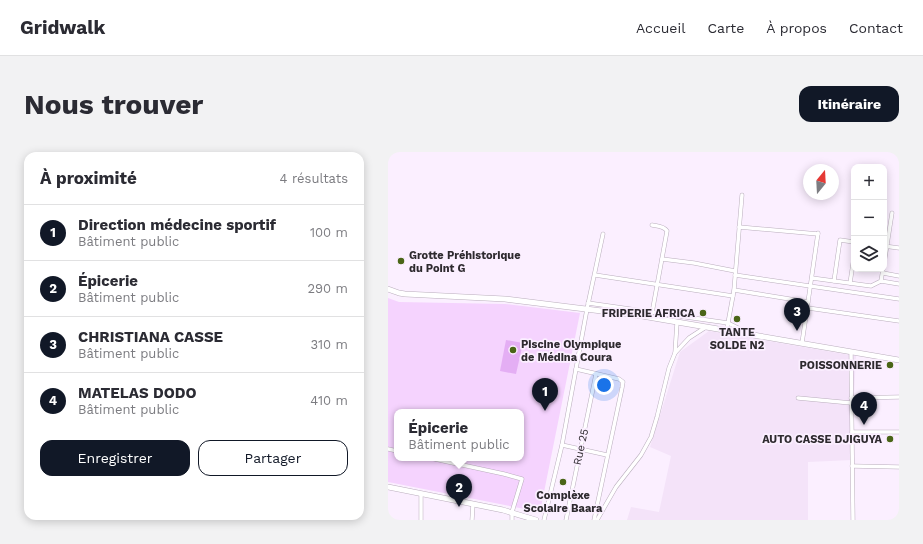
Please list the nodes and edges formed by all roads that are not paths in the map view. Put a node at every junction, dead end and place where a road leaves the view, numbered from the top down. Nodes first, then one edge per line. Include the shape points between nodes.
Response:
1 (742, 195) dead end
2 (892, 213) dead end
3 (652, 225) dead end
4 (739, 227) junction
5 (603, 234) dead end
6 (887, 237) edge
7 (851, 242) edge
8 (887, 246) edge
9 (899, 248) edge
10 (662, 259) junction
11 (852, 272) edge
12 (883, 272) edge
13 (886, 272) edge
14 (735, 273) junction
15 (595, 274) junction
16 (899, 276) edge
17 (812, 278) junction
18 (834, 281) junction
19 (882, 281) junction
20 (850, 283) junction
21 (657, 284) junction
22 (899, 284) edge
23 (811, 285) junction
24 (388, 289) edge
25 (734, 290) junction
26 (733, 296) junction
27 (899, 299) edge
28 (808, 302) junction
29 (588, 303) junction
30 (808, 308) junction
31 (587, 309) junction
32 (652, 312) junction
33 (651, 318) junction
34 (899, 321) edge
35 (677, 323) junction
36 (728, 323) junction
37 (706, 327) junction
38 (726, 331) junction
39 (744, 334) junction
40 (802, 343) junction
41 (851, 352) junction
42 (675, 353) junction
43 (899, 360) edge
44 (576, 369) junction
45 (596, 374) junction
46 (899, 397) edge
47 (798, 398) dead end
48 (851, 398) junction
49 (852, 403) junction
50 (852, 432) junction
51 (899, 432) edge
52 (562, 445) junction
53 (580, 449) junction
54 (607, 455) junction
55 (444, 461) edge
56 (852, 466) junction
57 (899, 467) edge
58 (388, 487) edge
59 (421, 494) junction
60 (472, 504) junction
61 (512, 512) junction
62 (421, 520) edge
63 (472, 520) edge
64 (512, 520) edge
65 (536, 520) edge
66 (544, 520) edge
67 (566, 520) edge
68 (594, 520) edge
69 (597, 520) edge
70 (853, 520) edge

1 - 4 street
2 - 6 street
3 - 10 street via 663,227 667,231
4 - 14 street
4 - 17 street via 818,233
5 - 15 street
7 - 18 street via 840,240
8 - 9 street
10 - 14 street via 694,263
10 - 21 street
11 - 20 street
12 - 19 street
13 - 16 street
14 - 23 street
14 - 25 street
15 - 21 street
15 - 29 street
17 - 18 street
17 - 23 street
18 - 20 street
19 - 20 street via 871,286
19 - 22 street
21 - 26 street
21 - 32 street
23 - 27 street
23 - 28 street
24 - 31 street via 405,294 505,299
25 - 26 street
25 - 28 street
26 - 36 street
28 - 30 street
29 - 31 street
29 - 32 street
30 - 34 street
30 - 40 street
31 - 33 street
31 - 44 street
32 - 33 street
32 - 36 street
33 - 35 street
35 - 37 street
35 - 42 street
36 - 38 street
36 - 39 street
37 - 38 street
37 - 42 street via 689,338
38 - 39 street
39 - 40 street
40 - 41 street
41 - 43 street
41 - 48 street
42 - 69 street via 651,437 641,455 616,487
44 - 45 street
44 - 52 street
45 - 53 street, Rue 25
45 - 54 street via 623,382
46 - 48 street
47 - 49 street
48 - 49 street
49 - 50 street
50 - 51 street
50 - 56 street
52 - 53 street
52 - 66 street
53 - 54 street
53 - 67 street, Rue 25
54 - 68 street
55 - 61 street via 522,479
56 - 57 street
56 - 70 street
58 - 59 street
59 - 60 street
59 - 62 street
60 - 61 street
60 - 63 street
61 - 64 street
61 - 65 street

